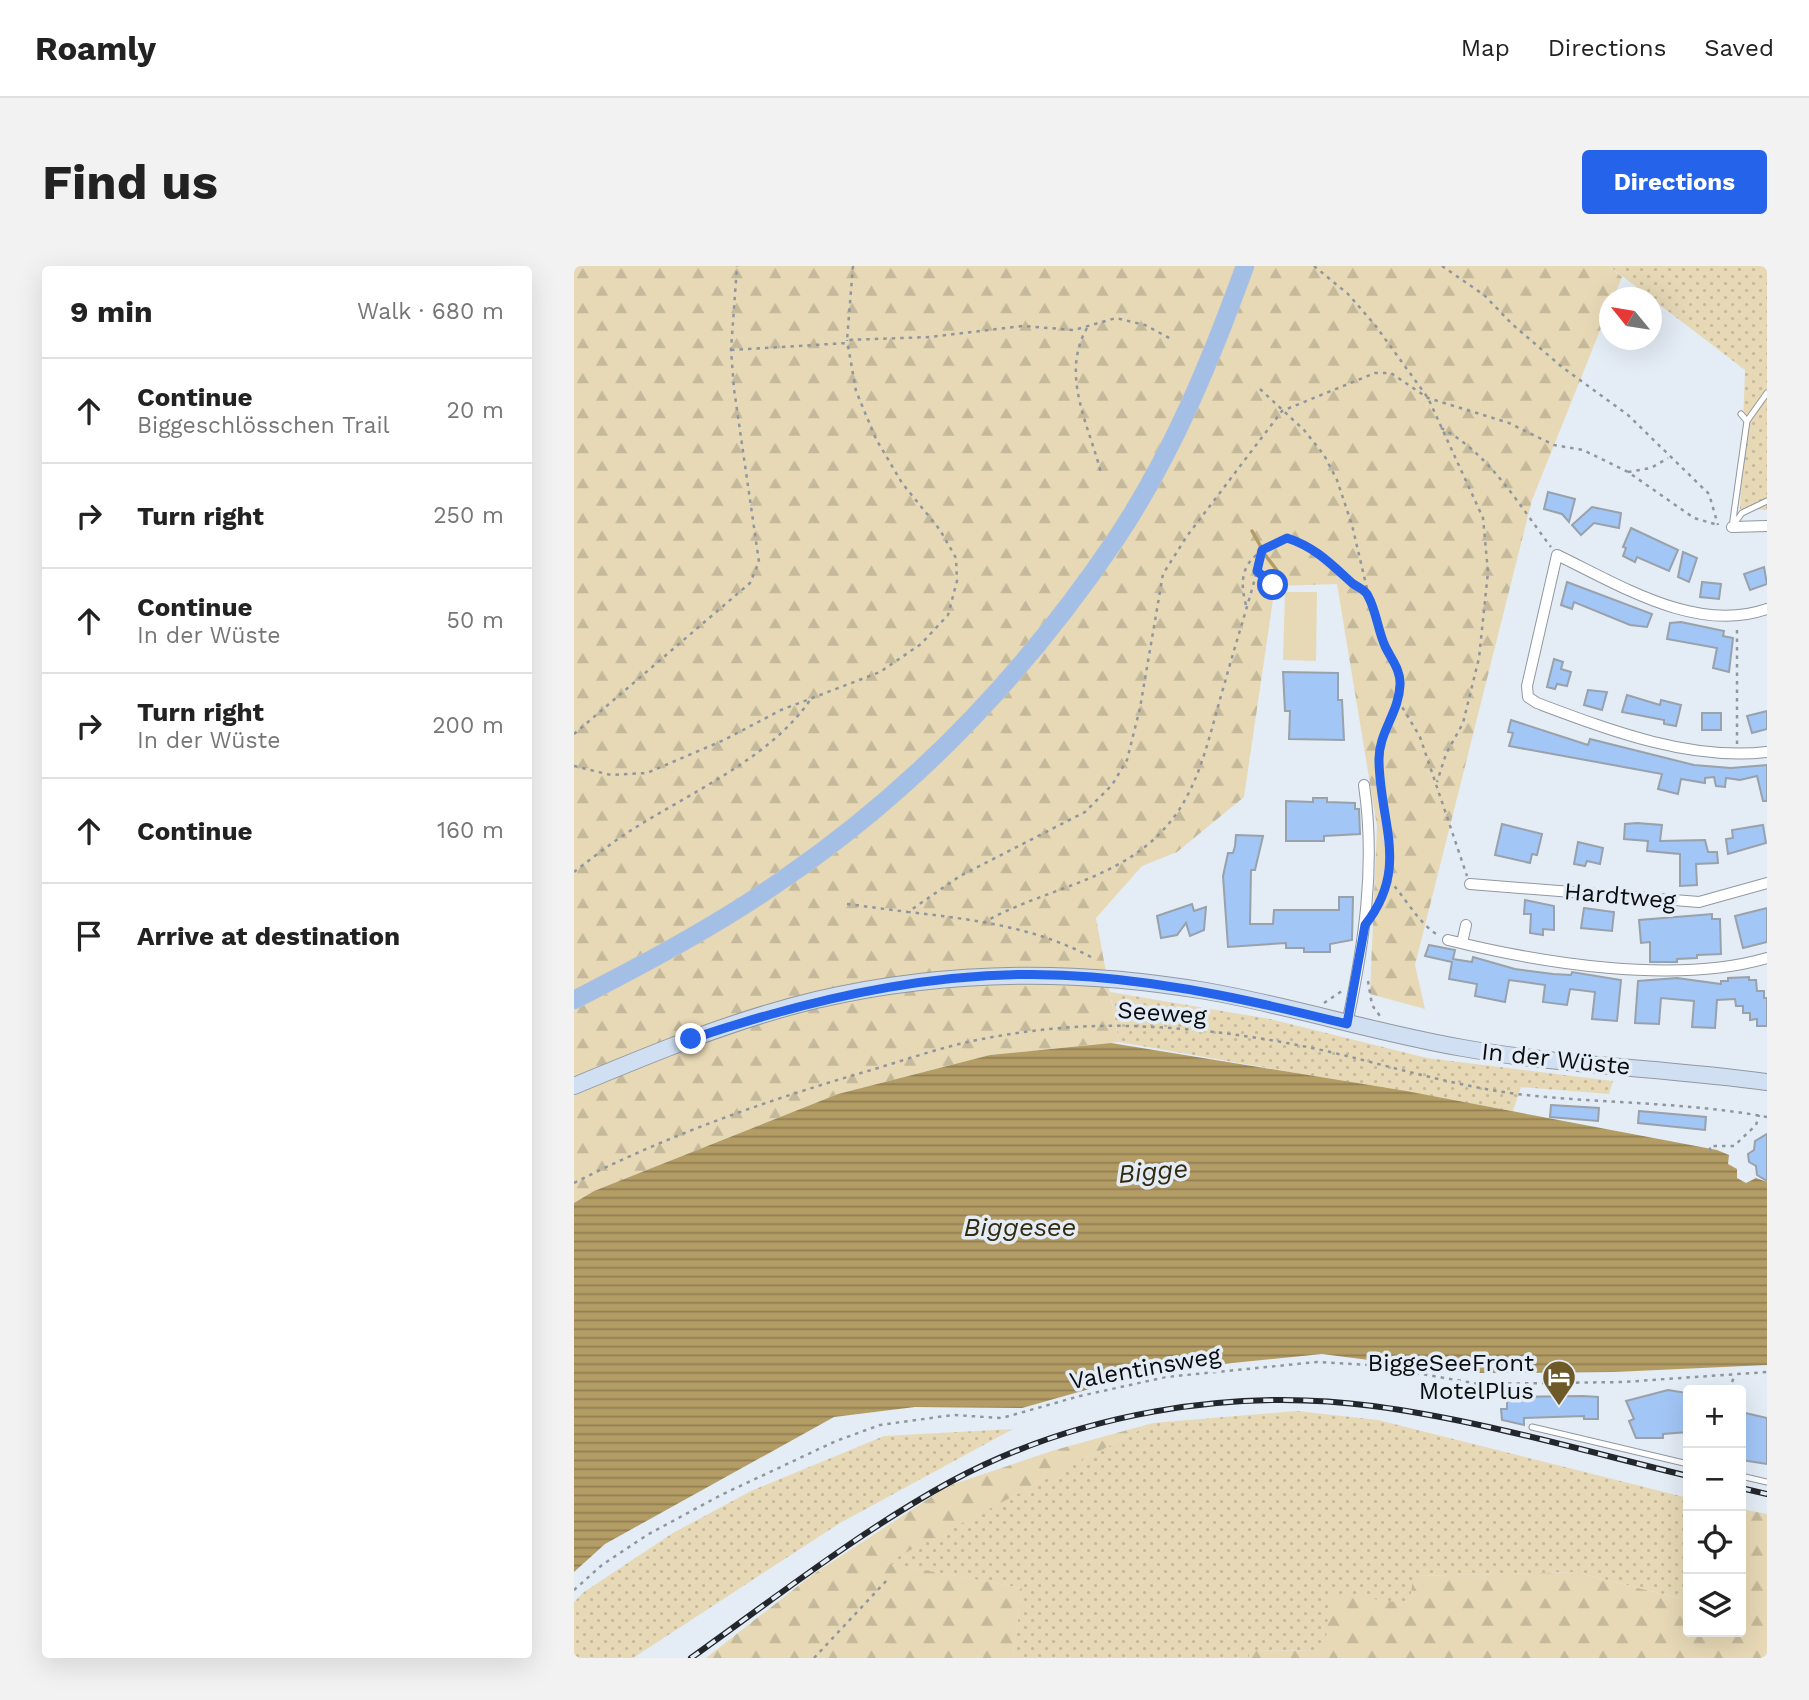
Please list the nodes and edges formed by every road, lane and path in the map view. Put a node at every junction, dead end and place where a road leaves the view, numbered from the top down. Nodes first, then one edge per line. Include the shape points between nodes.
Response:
1 (737, 266) edge
2 (853, 266) edge
3 (1245, 266) edge
4 (1314, 266) edge
5 (1442, 266) edge
6 (1087, 328) junction
7 (1173, 340) dead end
8 (847, 342) junction
9 (732, 350) junction
10 (1260, 389) dead end
11 (1767, 393) edge
12 (1428, 398) junction
13 (1283, 411) junction
14 (1741, 414) dead end
15 (1747, 421) junction
16 (1441, 428) junction
17 (1669, 458) junction
18 (1628, 472) junction
19 (1101, 473) dead end
20 (1767, 501) edge
21 (1718, 525) junction
22 (1767, 526) edge
23 (1732, 527) junction
24 (1262, 550) junction
25 (1557, 555) junction
26 (1257, 571) junction
27 (1273, 585) dead end
28 (1368, 594) junction
29 (1247, 605) junction
30 (1767, 609) edge
31 (1737, 617) junction
32 (812, 698) junction
33 (1398, 700) junction
34 (574, 734) edge
35 (1767, 752) edge
36 (1737, 753) junction
37 (574, 766) edge
38 (1437, 782) junction
39 (1364, 785) dead end
40 (574, 872) edge
41 (1390, 880) junction
42 (1767, 883) edge
43 (1470, 884) joint
44 (847, 904) dead end
45 (908, 912) junction
46 (983, 923) junction
47 (1365, 925) junction
48 (1466, 925) dead end
49 (1448, 940) joint
50 (1462, 943) junction
51 (1091, 957) dead end
52 (1767, 958) edge
53 (1357, 976) junction
54 (574, 1000) edge
55 (1321, 1004) dead end
56 (1384, 1019) dead end
57 (1347, 1024) junction
58 (1767, 1082) edge
59 (574, 1086) edge
60 (1759, 1115) junction
61 (1767, 1117) edge
62 (1710, 1151) dead end
63 (574, 1184) edge
64 (1767, 1372) edge
65 (1734, 1377) junction
66 (1731, 1385) edge
67 (1532, 1427) dead end
68 (1683, 1463) edge
69 (1746, 1477) edge
70 (1767, 1482) edge
71 (888, 1579) dead end
72 (574, 1590) edge
73 (814, 1658) edge

1 - 9 path
2 - 8 path
3 - 54 main road via 1206,367 1117,538 1005,684 935,756 786,878 680,944
4 - 12 path via 1348,294 1375,325
5 - 17 path via 1484,295 1562,367 1628,415
6 - 7 path via 1116,318 1145,325
6 - 8 path via 1023,326
6 - 19 path via 1074,363 1079,401
8 - 9 path
8 - 32 path via 863,413 902,483 950,545 957,581 948,615 921,644 880,672
9 - 34 path via 744,474 759,562 750,583
10 - 13 path
11 - 15 lane
12 - 13 path via 1391,373 1375,373
12 - 16 path
12 - 18 path via 1510,423 1554,444 1583,450
13 - 28 path via 1324,455 1337,480
13 - 45 path via 1186,536 1163,574 1140,708 1127,760 1112,785 1085,812 960,876
14 - 15 lane
15 - 23 lane
16 - 25 path via 1461,438 1487,464
16 - 38 path via 1483,518 1488,572 1479,658 1463,723
17 - 18 path via 1651,468
17 - 21 path via 1709,494
18 - 21 path via 1694,518
20 - 23 lane via 1742,513
21 - 23 path
22 - 23 street
24 - 26 path
24 - 28 path via 1287,538 1306,544
24 - 29 path via 1245,567 1241,586
25 - 31 street via 1647,598
25 - 36 street via 1528,697 1610,730 1713,753
26 - 27 path
26 - 29 path
28 - 33 path via 1376,627 1397,668
29 - 46 path via 1202,766 1181,810 1162,832 1119,864 1017,904
30 - 31 street
31 - 36 path
32 - 37 path via 647,773 611,775
32 - 40 path via 793,725
33 - 38 path via 1420,737
33 - 41 path via 1382,735 1378,761
35 - 36 street
38 - 43 path
39 - 47 street via 1370,853
41 - 47 path
41 - 49 path via 1426,930
42 - 43 street, Hardtweg via 1699,902
44 - 45 path
45 - 46 path
46 - 51 path via 1053,939
47 - 53 street
48 - 50 street
49 - 50 street
50 - 52 street via 1505,954 1679,972
53 - 55 path via 1333,1000
53 - 56 path via 1368,979 1374,1012
53 - 57 street
57 - 58 main road, In der Wüste via 1528,1058
57 - 59 main road, In der Wüste via 1206,991 1154,984 1089,976 975,977 888,986 817,1000 691,1039
60 - 61 path, Seeweg
60 - 62 path via 1756,1125 1734,1146 1710,1146
60 - 63 path, Seeweg via 1512,1093 1238,1037 1152,1027 1060,1028 968,1042 817,1086 722,1117
64 - 65 path, Valentinsweg
65 - 66 path
65 - 72 path, Valentinsweg via 1479,1384 1370,1365 1317,1362 1166,1377 1002,1418 953,1415 905,1421 859,1431 721,1495 613,1558
67 - 68 lane
69 - 70 lane
71 - 73 path

